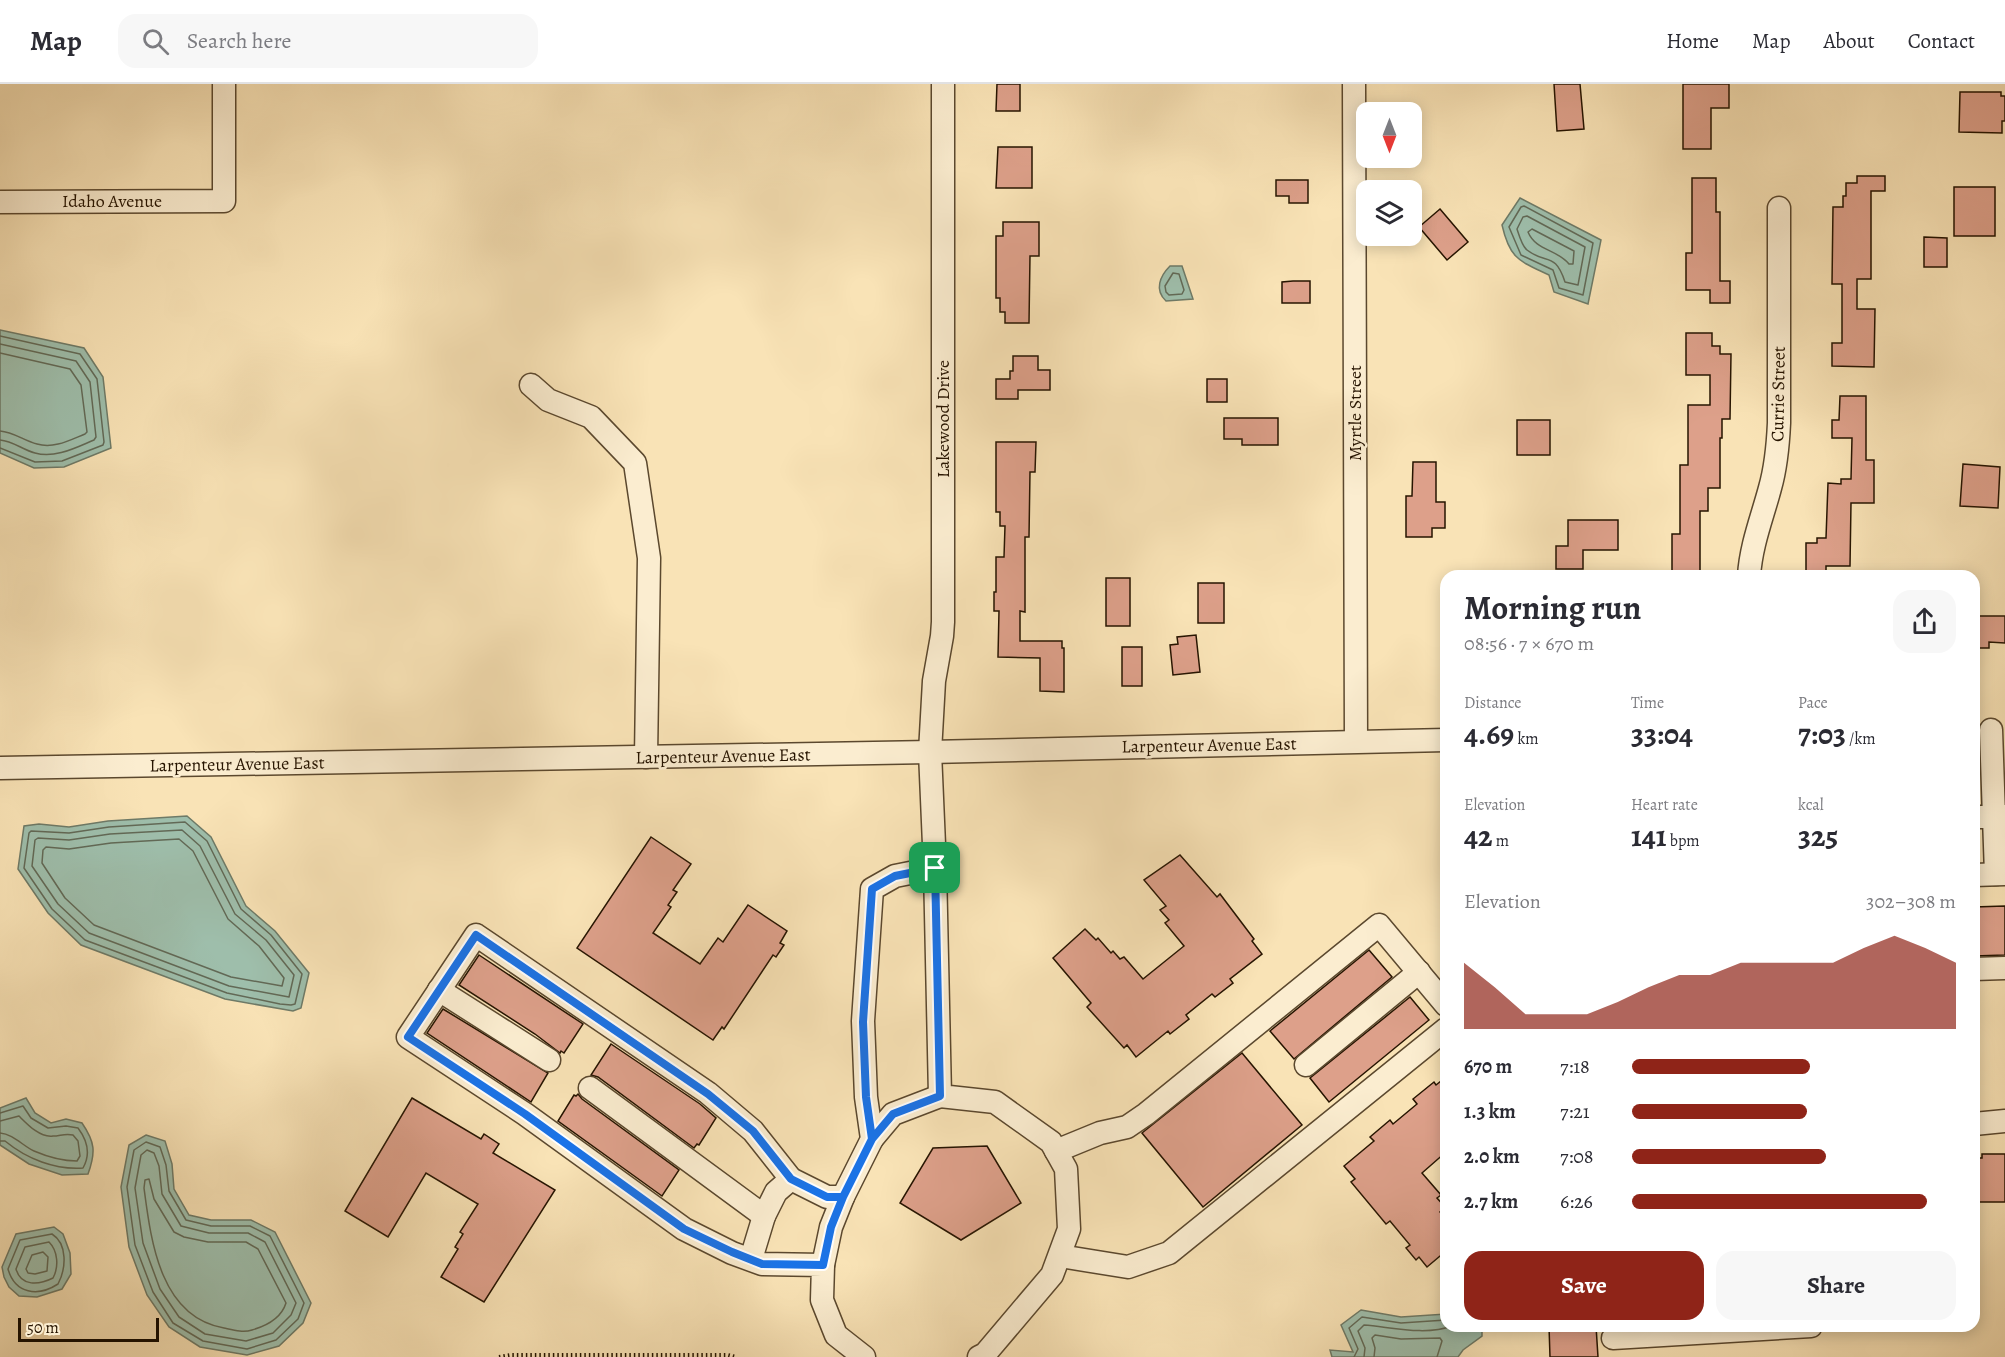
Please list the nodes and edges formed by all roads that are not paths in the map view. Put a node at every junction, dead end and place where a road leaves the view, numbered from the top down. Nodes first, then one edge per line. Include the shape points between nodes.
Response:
1 (224, 84) edge
2 (944, 84) edge
3 (1354, 84) edge
4 (0, 202) edge
5 (1779, 208) dead end
6 (531, 385) dead end
7 (1750, 570) edge
8 (1990, 730) edge
9 (1440, 740) edge
10 (1356, 741) junction
11 (930, 752) junction
12 (646, 757) junction
13 (0, 768) edge
14 (1991, 817) edge
15 (935, 868) junction
16 (1992, 874) edge
17 (2005, 968) edge
18 (1980, 969) edge
19 (1419, 972) junction
20 (439, 990) junction
21 (1440, 998) edge
22 (1440, 1034) edge
23 (549, 1060) dead end
24 (1306, 1065) dead end
25 (590, 1088) dead end
26 (940, 1096) junction
27 (2005, 1121) edge
28 (1980, 1123) edge
29 (872, 1139) junction
30 (1056, 1151) junction
31 (791, 1179) junction
32 (843, 1197) junction
33 (764, 1216) junction
34 (1060, 1256) junction
35 (751, 1259) junction
36 (823, 1265) junction
37 (1726, 1332) edge
38 (1613, 1340) edge
39 (864, 1357) edge
40 (979, 1357) edge

1 - 4 street, Idaho Avenue via 224,201
2 - 11 street, Lakewood Drive via 943,622 934,681
3 - 10 street, Myrtle Street
5 - 7 street, Currie Street via 1777,456
6 - 12 street via 548,400 591,417 635,463 649,558
8 - 14 street
9 - 10 street, Larpenteur Avenue East
10 - 11 street, Larpenteur Avenue East
11 - 12 street, Larpenteur Avenue East
11 - 15 street, Lakewood Drive
12 - 13 street, Larpenteur Avenue East
14 - 16 street
15 - 26 street, Lakewood Drive
15 - 29 street via 895,876 872,889 863,1022
17 - 18 street
19 - 21 street
19 - 24 street
19 - 30 street via 1379,925 1146,1114 1127,1127
20 - 23 street
20 - 31 street via 476,935 708,1094 753,1131
20 - 35 street via 408,1037 525,1114 684,1229
22 - 34 street via 1169,1252 1128,1267
25 - 33 street
26 - 29 street via 893,1114
26 - 30 street via 995,1102 1051,1142
27 - 28 street
29 - 32 street
30 - 34 street via 1066,1169 1069,1229
31 - 32 street via 827,1197
31 - 33 street via 776,1192
32 - 36 street via 831,1227
33 - 35 street
34 - 40 street via 1052,1275
35 - 36 street via 762,1264
36 - 39 street via 822,1300 836,1335
37 - 38 street

